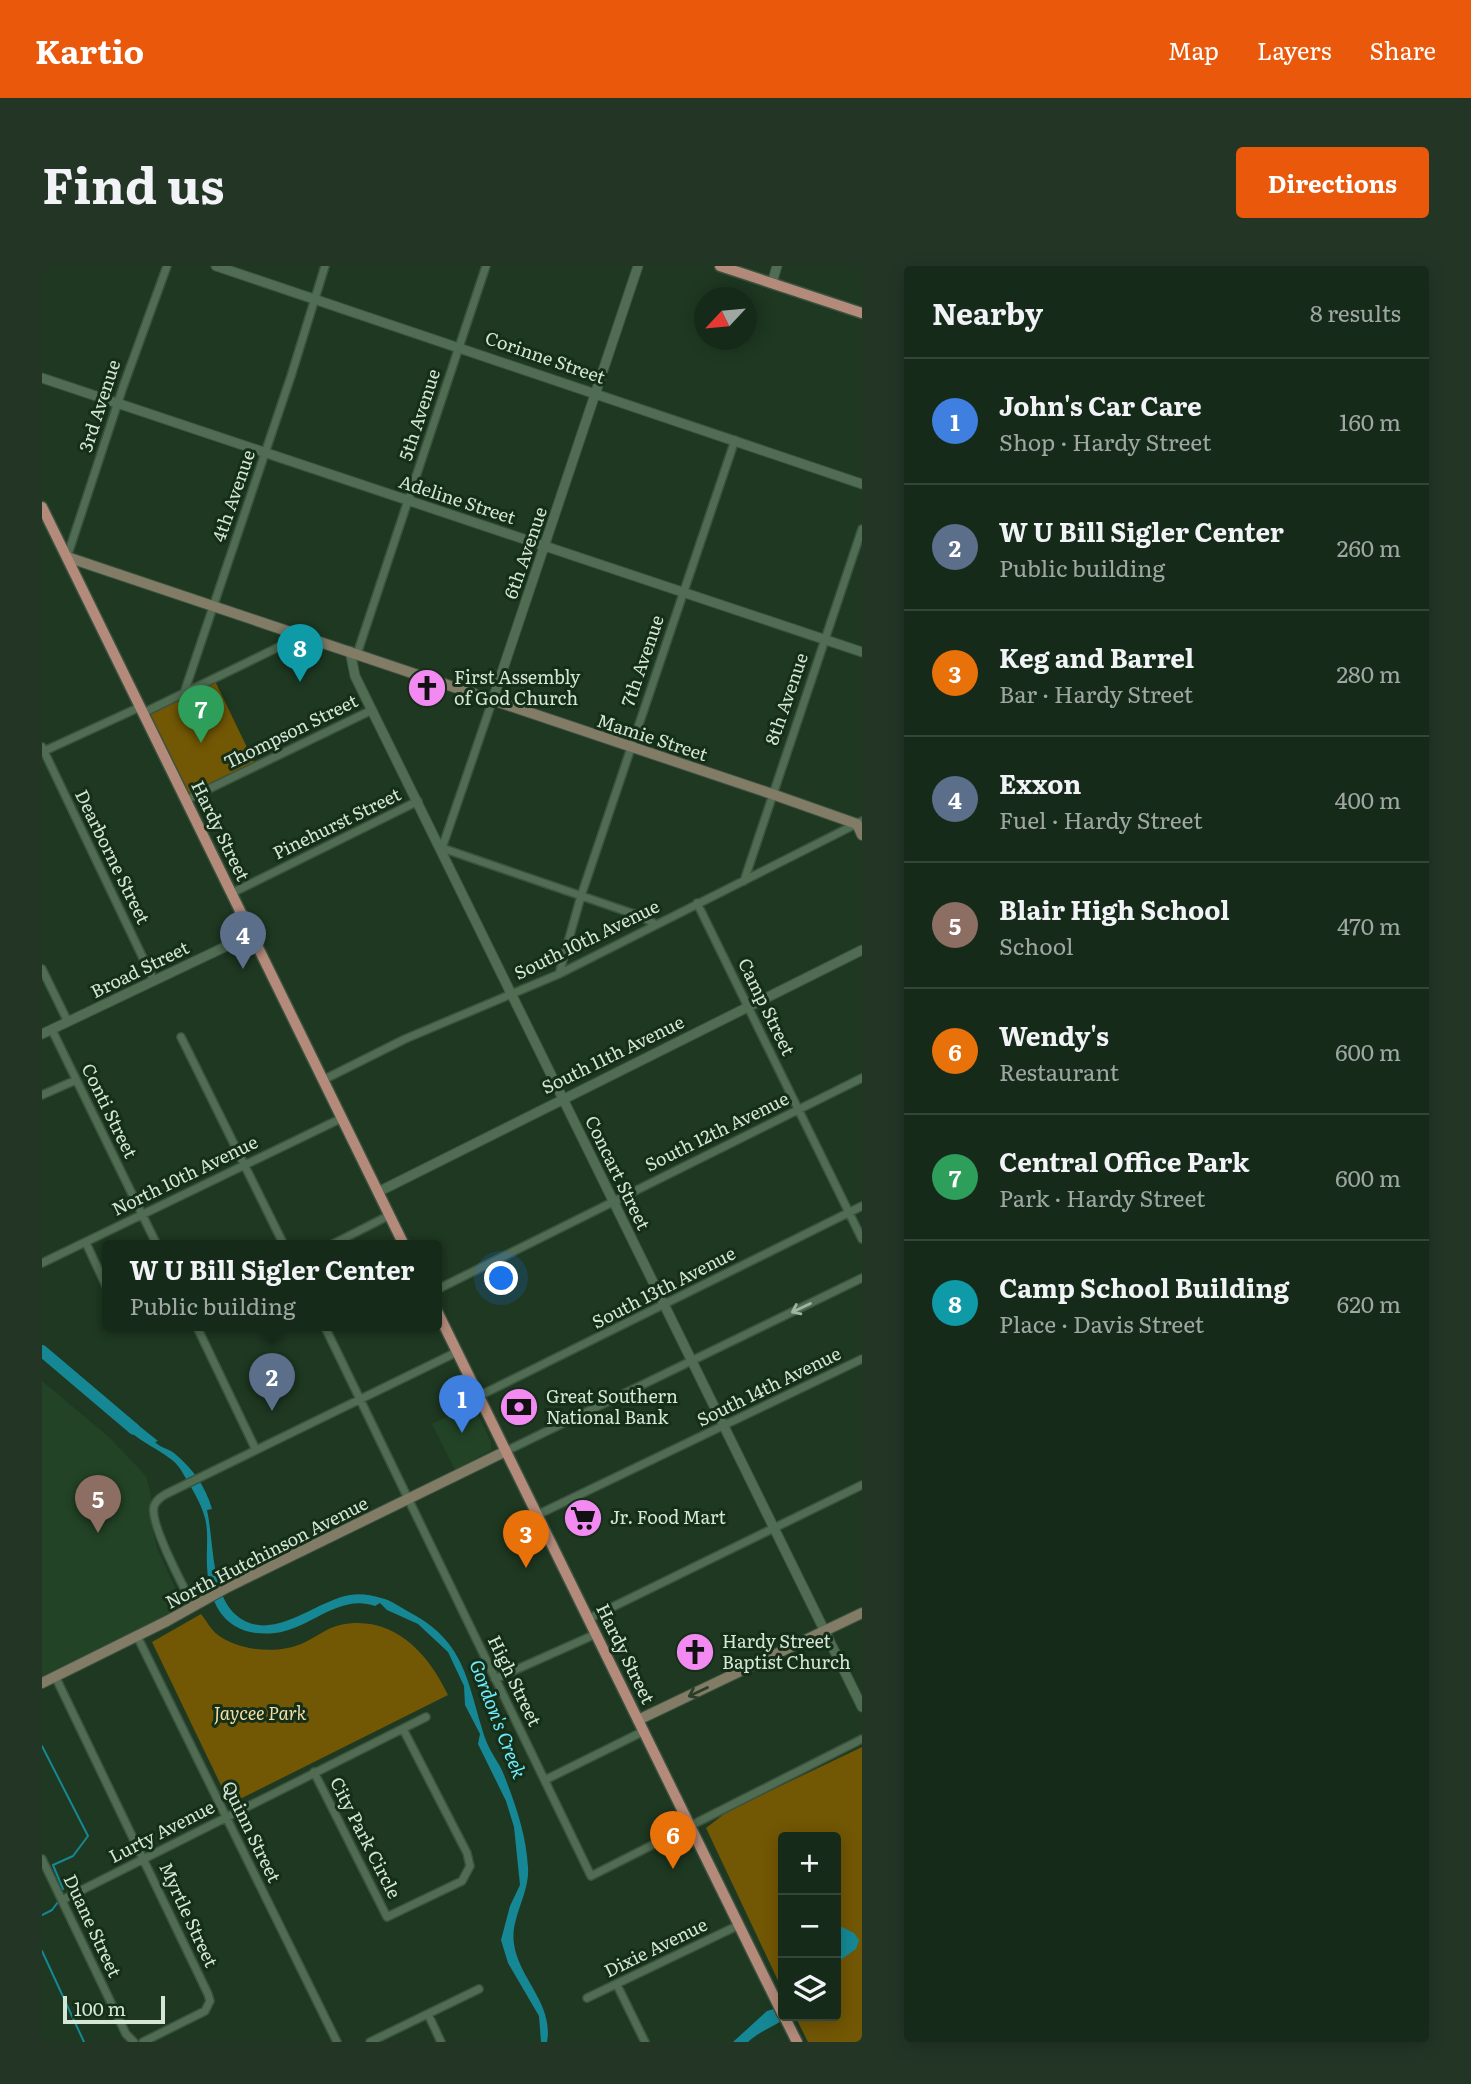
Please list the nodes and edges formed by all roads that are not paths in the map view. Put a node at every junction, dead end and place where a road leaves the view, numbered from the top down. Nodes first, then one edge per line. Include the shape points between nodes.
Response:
1 (167, 266) edge
2 (216, 266) edge
3 (325, 266) edge
4 (486, 266) edge
5 (638, 266) edge
6 (720, 266) edge
7 (777, 266) edge
8 (772, 283) junction
9 (314, 299) junction
10 (861, 309) edge
11 (459, 345) junction
12 (42, 378) edge
13 (596, 393) junction
14 (117, 403) junction
15 (735, 440) junction
16 (265, 454) junction
17 (862, 484) edge
18 (409, 501) junction
19 (42, 507) edge
20 (46, 526) edge
21 (861, 533) edge
22 (546, 546) junction
23 (67, 557) junction
24 (683, 594) junction
25 (213, 607) junction
26 (296, 634) junction
27 (824, 640) junction
28 (353, 652) junction
29 (862, 652) edge
30 (184, 693) junction
31 (492, 702) junction
32 (142, 710) junction
33 (372, 710) junction
34 (631, 747) junction
35 (43, 750) edge
36 (772, 794) junction
37 (186, 800) junction
38 (418, 802) junction
39 (859, 822) edge
40 (862, 835) edge
41 (442, 848) junction
42 (744, 881) junction
43 (232, 893) junction
44 (581, 896) junction
45 (696, 903) junction
46 (655, 924) junction
47 (252, 934) junction
48 (862, 950) edge
49 (42, 969) edge
50 (559, 974) junction
51 (154, 981) junction
52 (512, 994) junction
53 (748, 1007) junction
54 (68, 1023) junction
55 (52, 1030) junction
56 (42, 1034) edge
57 (181, 1037) dead end
58 (862, 1078) edge
59 (76, 1080) junction
60 (323, 1080) junction
61 (42, 1095) edge
62 (563, 1097) junction
63 (798, 1110) junction
64 (342, 1118) junction
65 (246, 1165) junction
66 (378, 1192) junction
67 (613, 1200) junction
68 (862, 1206) edge
69 (849, 1213) junction
70 (142, 1214) junction
71 (390, 1215) junction
72 (862, 1239) edge
73 (155, 1240) edge
74 (282, 1240) edge
75 (341, 1240) edge
76 (402, 1240) edge
77 (86, 1242) junction
78 (42, 1263) edge
79 (102, 1277) edge
80 (862, 1278) edge
81 (442, 1287) edge
82 (664, 1305) junction
83 (442, 1321) edge
84 (198, 1331) edge
85 (327, 1331) edge
86 (457, 1352) junction
87 (862, 1359) edge
88 (693, 1362) junction
89 (479, 1396) junction
90 (361, 1398) junction
91 (724, 1425) junction
92 (256, 1450) junction
93 (506, 1451) junction
94 (862, 1485) edge
95 (410, 1500) junction
96 (537, 1515) junction
97 (774, 1528) junction
98 (197, 1603) junction
99 (862, 1613) edge
100 (588, 1619) junction
101 (825, 1630) junction
102 (596, 1634) junction
103 (136, 1636) junction
104 (55, 1676) junction
105 (495, 1679) junction
106 (42, 1683) edge
107 (862, 1707) edge
108 (426, 1717) dead end
109 (638, 1720) junction
110 (403, 1729) junction
111 (644, 1731) junction
112 (862, 1739) edge
113 (314, 1772) junction
114 (545, 1780) junction
115 (227, 1817) junction
116 (689, 1824) junction
117 (42, 1859) edge
118 (145, 1859) junction
119 (62, 1900) junction
120 (739, 1925) junction
121 (617, 1985) junction
122 (479, 1989) dead end
123 (587, 1998) dead end
124 (778, 2005) edge
125 (428, 2014) junction
126 (786, 2021) edge
127 (795, 2039) edge
128 (134, 2042) edge
129 (143, 2042) edge
130 (337, 2042) edge
131 (370, 2042) edge
132 (441, 2042) edge
133 (645, 2042) edge

1 - 14 street, 3rd Avenue
2 - 9 street, Corinne Street
3 - 9 street, 4th Avenue
4 - 11 street, 5th Avenue
5 - 13 street, 6th Avenue
6 - 8 main road
7 - 8 street
8 - 10 main road
9 - 11 street, Corinne Street
9 - 16 street, 4th Avenue
11 - 13 street, Corinne Street
11 - 18 street, 5th Avenue
12 - 14 street, Adeline Street
13 - 15 street, Corinne Street
13 - 22 street, 6th Avenue
14 - 16 street, Adeline Street
14 - 23 street, 3rd Avenue
15 - 17 street, Corinne Street
15 - 24 street, 7th Avenue
16 - 18 street, Adeline Street
16 - 25 street, 4th Avenue
18 - 22 street, Adeline Street
18 - 28 street, 5th Avenue
19 - 20 main road, Hardy Street
20 - 23 main road, Hardy Street
21 - 27 street, 8th Avenue
22 - 24 street, Adeline Street
22 - 31 street, 6th Avenue
23 - 25 main road, Mamie Street
23 - 32 main road, Hardy Street
24 - 27 street, Adeline Street
24 - 34 street, 7th Avenue
25 - 26 main road, Mamie Street
25 - 30 street, 4th Avenue
26 - 28 main road, Mamie Street
26 - 30 street via 287,643
27 - 29 street, Adeline Street
27 - 36 street, 8th Avenue
28 - 31 main road, Mamie Street
28 - 33 street, Concart Street via 355,676
30 - 32 street
31 - 34 main road, Mamie Street
31 - 41 street, 6th Avenue
32 - 35 street
32 - 37 main road, Hardy Street
33 - 37 street, Thompson Street
33 - 38 street, Concart Street
34 - 36 main road, Mamie Street
34 - 44 street, 7th Avenue
35 - 51 street, Dearborne Street
36 - 39 main road, Mamie Street
36 - 42 street, 8th Avenue
37 - 43 main road, Hardy Street
38 - 41 street, Concart Street
38 - 43 street, Pinehurst Street
39 - 40 main road
39 - 42 street, South 10th Avenue
41 - 44 street
41 - 52 street, Concart Street
42 - 45 street, South 10th Avenue
43 - 47 main road, Hardy Street
44 - 46 street
44 - 50 street, 7th Avenue
45 - 46 street, South 10th Avenue
45 - 53 street, Camp Street
46 - 50 street, South 10th Avenue
47 - 51 street, Broad Street
47 - 60 main road, Hardy Street
48 - 53 street, South 11th Avenue
49 - 54 street
50 - 52 street, South 10th Avenue
51 - 54 street, Broad Street
52 - 60 street, South 10th Avenue
52 - 62 street, Concart Street
53 - 62 street, South 11th Avenue
53 - 63 street, Camp Street
54 - 55 street, Broad Street
55 - 56 street, Broad Street
55 - 59 street, Conti Street
57 - 65 street
58 - 63 street, South 12th Avenue
59 - 61 street
59 - 70 street, Conti Street
60 - 64 main road, Hardy Street
62 - 66 street, South 11th Avenue
62 - 67 street, Concart Street
63 - 67 street, South 12th Avenue
63 - 69 street, Camp Street
64 - 65 street, North 10th Avenue
64 - 66 main road, Hardy Street
65 - 70 street, North 10th Avenue
65 - 74 street
66 - 71 main road, Hardy Street
67 - 81 street, South 12th Avenue
67 - 82 street, Concart Street
68 - 69 street, South 13th Avenue
69 - 72 street, Camp Street
69 - 82 street, South 13th Avenue
70 - 73 street, Conti Street
70 - 77 street, North 10th Avenue
71 - 75 street
71 - 76 main road, Hardy Street
77 - 78 street, North 10th Avenue
77 - 79 street
80 -> 88 street
82 - 88 street, Concart Street
82 - 89 street, South 13th Avenue
83 - 86 main road, Hardy Street
84 - 92 street
85 - 90 street
86 - 89 main road, Hardy Street
86 - 90 street
87 - 91 street, South 14th Avenue
88 - 91 street, Concart Street
88 - 93 street
89 - 93 main road, Hardy Street
90 - 92 street
90 - 95 street
91 - 96 street, South 14th Avenue
91 - 97 street, Concart Street
92 - 98 street via 160,1498 153,1511 170,1560
93 - 95 main road, North Hutchinson Avenue
93 - 96 main road, Hardy Street
94 - 97 street
95 - 98 main road, North Hutchinson Avenue
95 - 105 street, High Street
96 - 100 main road, Hardy Street
97 - 100 street
97 - 101 street, Concart Street
98 - 103 main road, North Hutchinson Avenue
99 - 101 main road
100 - 102 main road, Hardy Street
101 - 107 street, Concart Street
101 -> 109 main road
102 - 105 street
102 - 109 main road, Hardy Street
103 - 104 main road, North Hutchinson Avenue
103 - 115 street, Quinn Street
104 - 106 main road, North Hutchinson Avenue
104 - 118 street, Myrtle Street
105 - 114 street, High Street
108 - 110 street, Lurty Avenue
109 - 111 main road, Hardy Street
110 - 113 street, Lurty Avenue
110 - 113 street, City Park Circle via 467,1853 470,1866 462,1881 387,1917
111 - 114 street
111 - 116 main road, Hardy Street
112 - 116 street
113 - 115 street, Lurty Avenue
114 - 116 street, High Street via 591,1876
115 - 118 street, Lurty Avenue
115 - 130 street, Quinn Street
116 - 120 main road, Hardy Street
117 - 119 street, Duane Street
118 - 119 street, Lurty Avenue
118 - 129 street, Myrtle Street via 208,1994 208,2007
119 - 128 street, Duane Street via 126,2034
120 - 121 street, Dixie Avenue
120 - 124 main road, Hardy Street
121 - 123 street, Dixie Avenue
121 - 133 street
122 - 125 street
125 - 131 street
125 - 132 street
126 - 127 main road, Hardy Street

